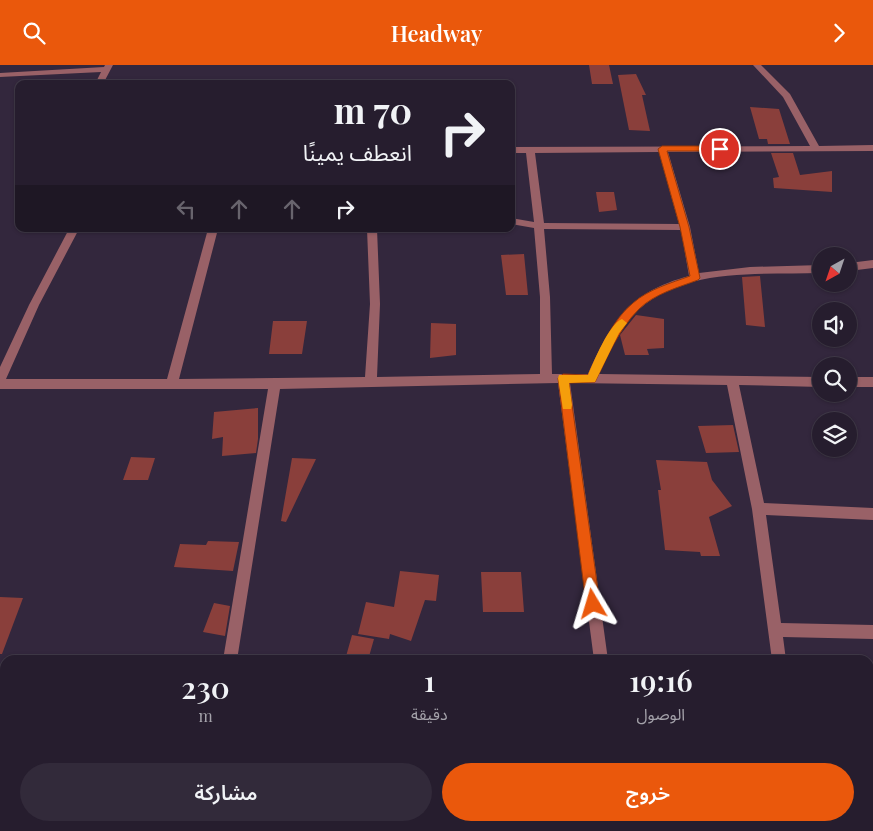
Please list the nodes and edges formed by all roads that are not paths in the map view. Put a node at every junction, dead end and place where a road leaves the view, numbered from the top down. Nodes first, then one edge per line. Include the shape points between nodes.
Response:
1 (757, 65) edge
2 (108, 67) edge
3 (0, 75) edge
4 (100, 80) edge
5 (662, 149) junction
6 (816, 149) junction
7 (873, 149) edge
8 (515, 150) edge
9 (530, 150) junction
10 (515, 222) edge
11 (539, 226) junction
12 (685, 227) junction
13 (72, 232) edge
14 (212, 232) edge
15 (372, 232) edge
16 (873, 264) edge
17 (858, 266) edge
18 (812, 269) edge
19 (695, 278) junction
20 (546, 378) junction
21 (563, 378) junction
22 (591, 379) junction
23 (0, 380) edge
24 (371, 382) junction
25 (732, 382) junction
26 (812, 382) edge
27 (857, 382) edge
28 (873, 382) edge
29 (0, 384) edge
30 (172, 384) junction
31 (275, 384) junction
32 (759, 509) junction
33 (873, 514) edge
34 (776, 630) junction
35 (873, 632) edge
36 (231, 655) edge
37 (599, 655) edge
38 (779, 655) edge

1 - 6 street via 787,96
2 - 3 street
2 - 4 street
5 - 6 street
5 - 9 street
5 - 12 street
6 - 7 street
8 - 9 street
9 - 11 street
10 - 11 street
11 - 12 street
11 - 20 street via 545,297
12 - 19 street
13 - 23 street
14 - 30 street
15 - 24 street via 375,304
16 - 17 street
18 - 19 street
19 - 22 street via 664,289 637,305 615,331
20 - 21 street
20 - 24 street
21 - 22 street
21 - 37 street
22 - 25 street
24 - 31 street
25 - 26 street
25 - 32 street
27 - 28 street
29 - 30 street
30 - 31 street
31 - 36 street
32 - 33 street
32 - 34 street
34 - 35 street
34 - 38 street

